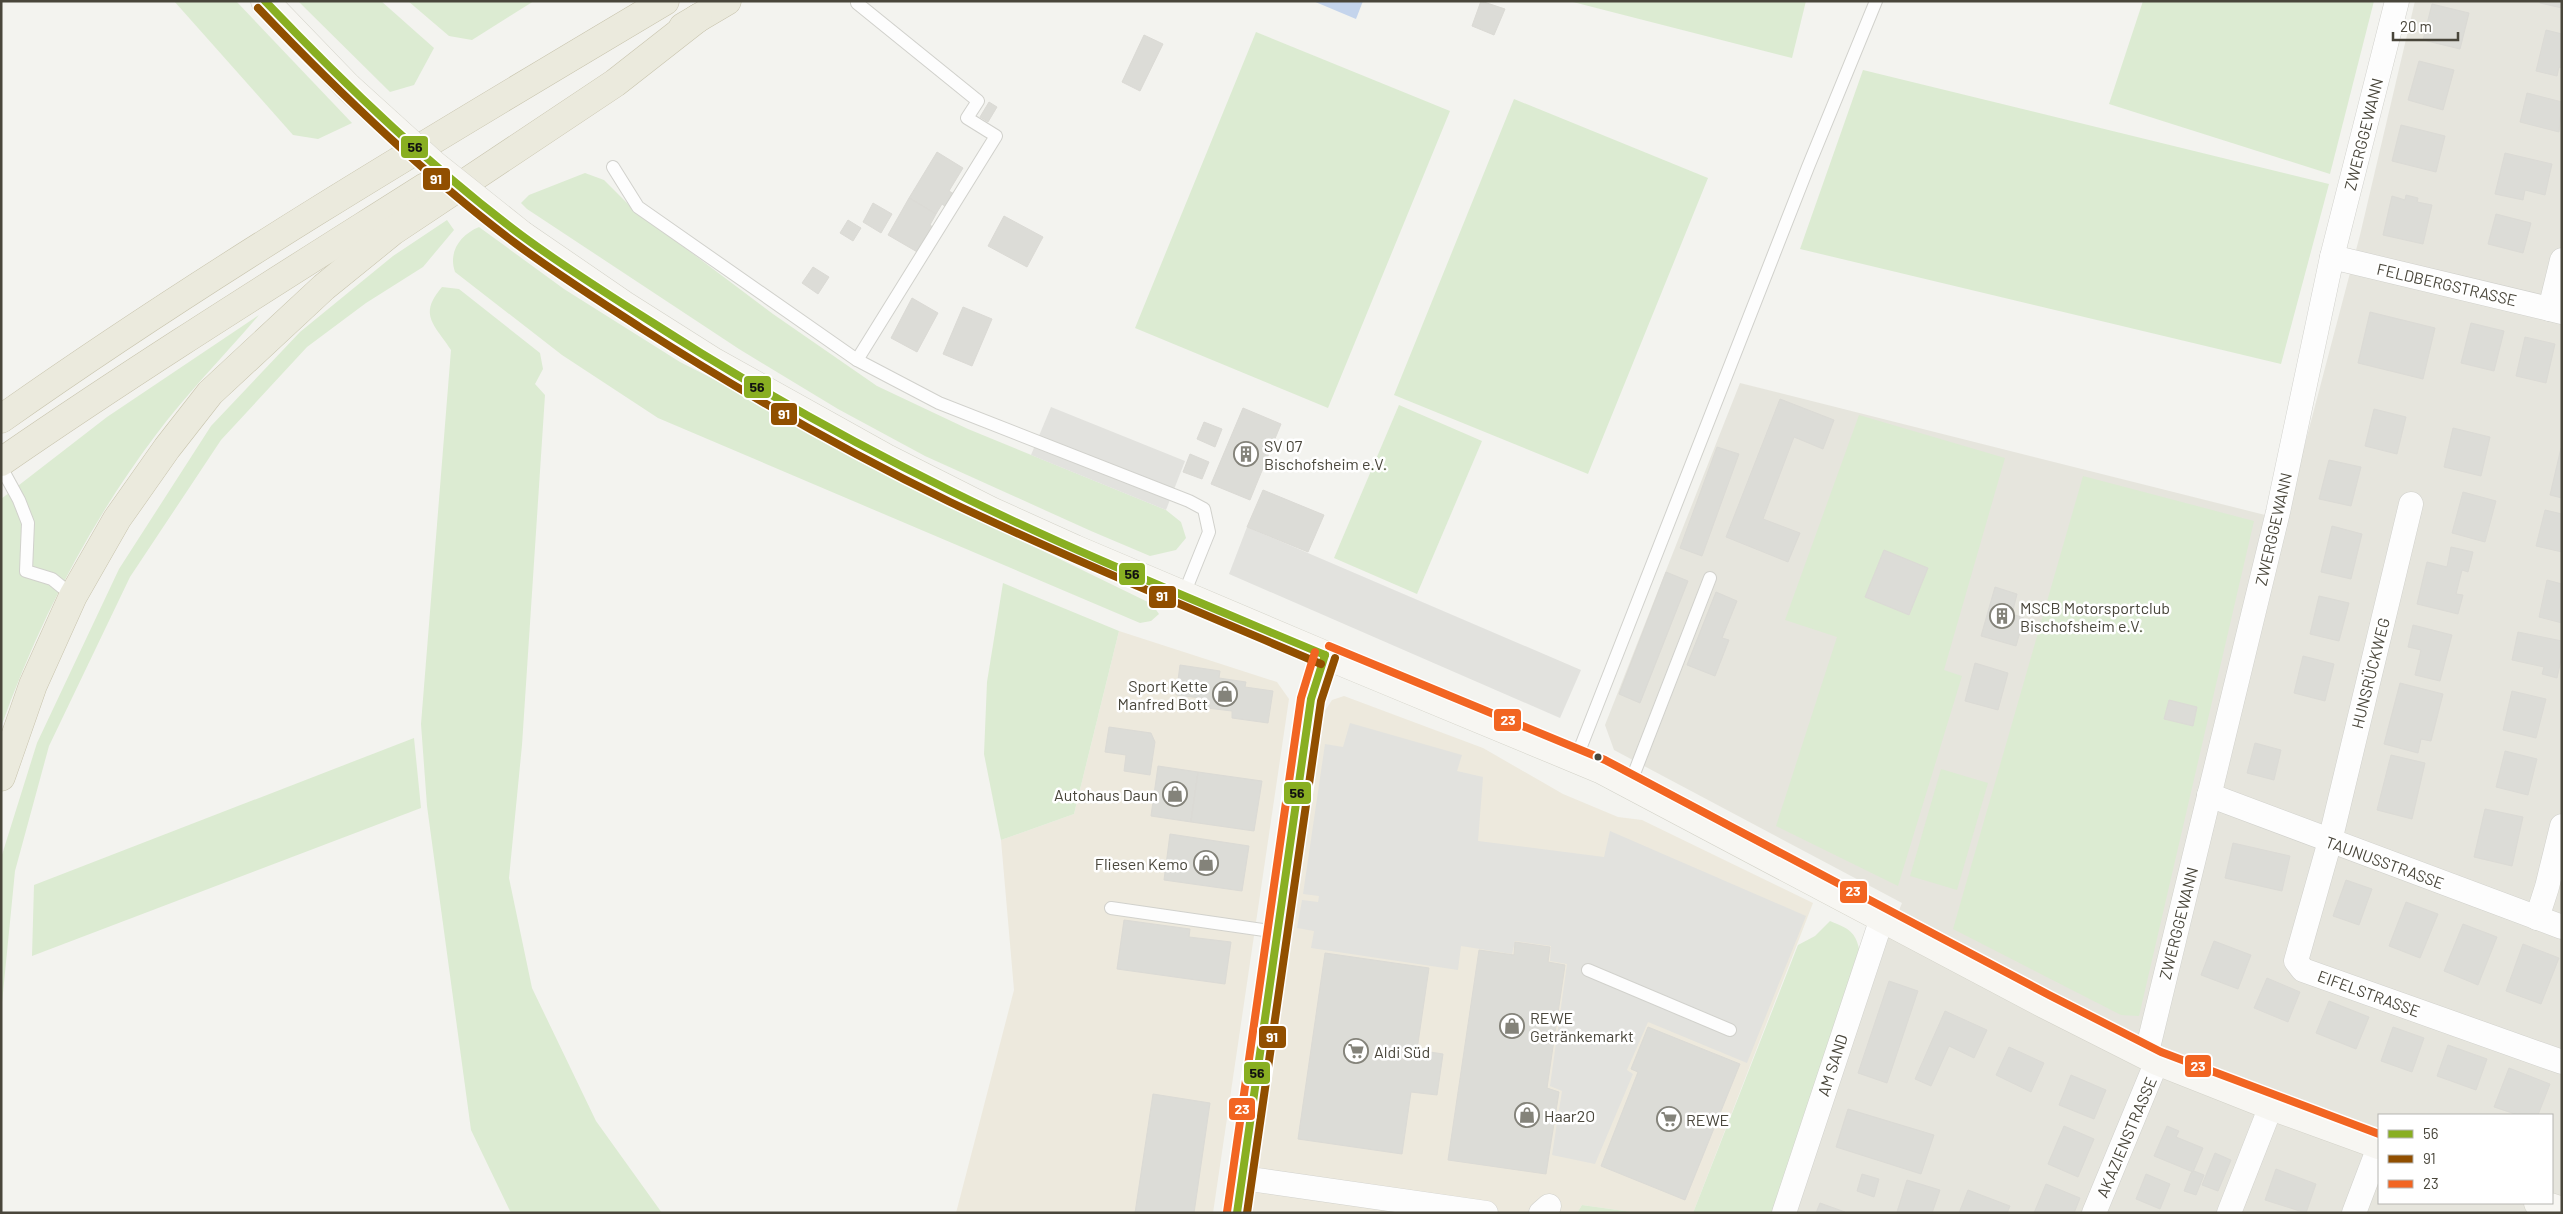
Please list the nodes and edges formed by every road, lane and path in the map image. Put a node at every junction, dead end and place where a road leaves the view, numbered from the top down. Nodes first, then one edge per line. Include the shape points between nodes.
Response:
1 (265, 1) edge
2 (665, 1) edge
3 (726, 1) edge
4 (2397, 1) edge
5 (857, 3) dead end
6 (1872, 4) edge
7 (698, 18) junction
8 (613, 167) dead end
9 (2332, 257) junction
10 (2562, 260) edge
11 (2556, 310) edge
12 (857, 360) junction
13 (1, 419) edge
14 (1, 462) edge
15 (1, 467) edge
16 (2411, 504) dead end
17 (1710, 578) dead end
18 (1184, 594) junction
19 (73, 596) junction
20 (1325, 655) junction
21 (1576, 759) junction
22 (1, 777) edge
23 (1630, 784) junction
24 (2209, 795) junction
25 (2562, 826) edge
26 (2330, 841) junction
27 (1111, 908) dead end
28 (1882, 918) junction
29 (2537, 918) junction
30 (2562, 927) edge
31 (1278, 932) junction
32 (1588, 970) dead end
33 (1730, 1030) dead end
34 (2151, 1058) junction
35 (2562, 1062) edge
36 (2271, 1106) junction
37 (2378, 1146) edge
38 (2378, 1149) edge
39 (1243, 1178) junction
40 (2541, 1204) edge
41 (2562, 1211) edge
42 (1237, 1213) edge
43 (1486, 1213) edge
44 (1784, 1213) edge
45 (2094, 1213) edge
46 (2229, 1213) edge
47 (2354, 1213) edge

1 - 18 main road, bridge via 348,87 433,164 522,236 624,305 714,362 878,454 1000,514
2 - 13 highway via 327,203 145,320
3 - 7 highway
4 - 9 street, ZWERGGEWANN
5 - 12 lane via 978,101 967,118 996,136
6 - 21 lane
7 - 14 highway via 252,294
7 - 19 highway via 607,89 393,231 317,293 210,393 117,519
8 - 12 lane via 638,207
9 - 11 street, FELDBERGSTRASSE
9 - 24 street, ZWERGGEWANN via 2278,512
10 - 11 street
12 - 18 lane via 939,404 1204,509 1209,532
15 - 19 lane via 28,524 26,571 52,579
16 - 26 street, HUNSRÜCKWEG
17 - 23 lane
18 - 20 main road
19 - 22 highway via 33,685
20 - 21 main road
20 - 31 street via 1311,699
21 - 23 main road
23 - 28 main road
24 - 26 street, TAUNUSSTRASSE
24 - 34 street, ZWERGGEWANN
25 - 29 street
26 - 29 street, TAUNUSSTRASSE
26 - 35 street, EIFELSTRASSE via 2296,961 2303,970
27 - 31 lane
28 - 34 main road
28 - 44 street, AM SAND
29 - 30 street, TAUNUSSTRASSE
31 - 39 street
32 - 33 lane
34 - 36 main road
34 - 45 street, AKAZIENSTRASSE
36 - 37 main road
36 - 46 street
38 - 47 street
39 - 42 street
39 - 43 street
40 - 41 main road

